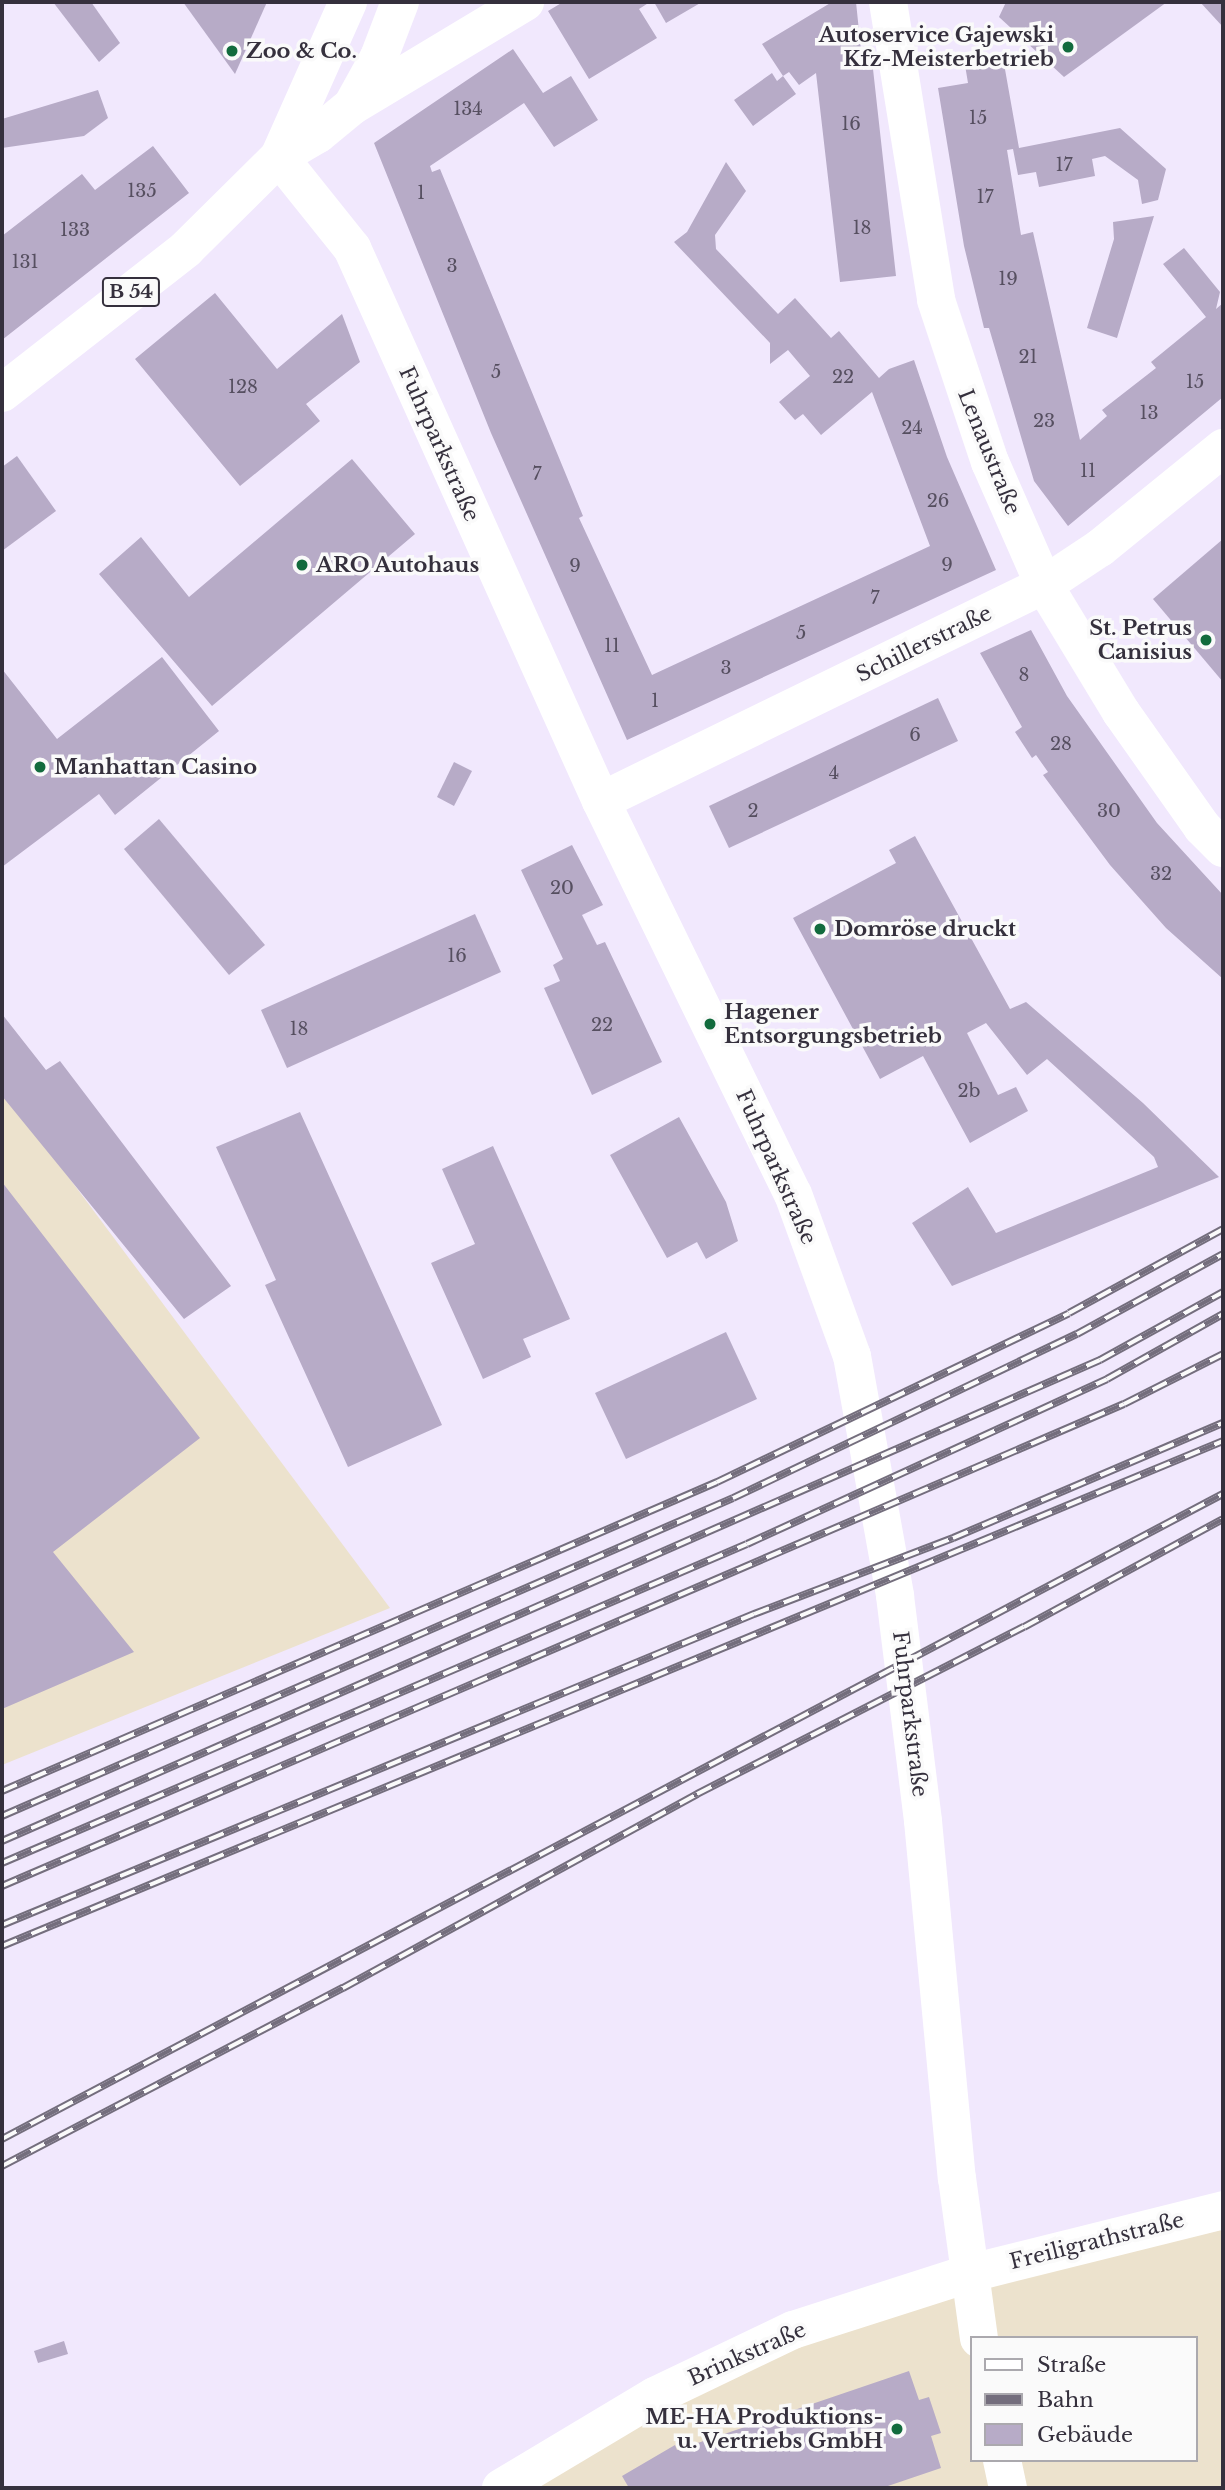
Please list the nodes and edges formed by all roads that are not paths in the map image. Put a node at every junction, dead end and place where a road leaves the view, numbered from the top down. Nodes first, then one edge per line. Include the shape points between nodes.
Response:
1 (348, 2) edge
2 (400, 2) edge
3 (524, 2) edge
4 (888, 2) edge
5 (352, 106) junction
6 (279, 157) junction
7 (2, 393) edge
8 (1223, 448) edge
9 (1044, 585) junction
10 (601, 802) junction
11 (1223, 848) edge
12 (1223, 2210) edge
13 (971, 2273) junction
14 (979, 2336) edge
15 (1002, 2462) edge
16 (501, 2488) edge
17 (1008, 2488) edge

1 - 6 main road, B 54
2 - 5 main road, B 54 via 379,57
3 - 5 main road
4 - 9 main road, Lenaustraße via 936,300 990,462
5 - 6 main road, B 54
6 - 7 main road, B 54 via 186,249
6 - 10 main road, Fuhrparkstraße via 352,248
8 - 9 main road, Schillerstraße via 1100,548
9 - 10 main road, Schillerstraße
9 - 11 main road, Lenaustraße via 1121,712 1202,827
10 - 13 main road, Fuhrparkstraße via 793,1194 852,1356 895,1596
12 - 13 main road, Freiligrathstraße
13 - 14 main road, Fuhrparkstraße
13 - 16 main road, Brinkstraße via 793,2330 655,2396
15 - 17 main road

